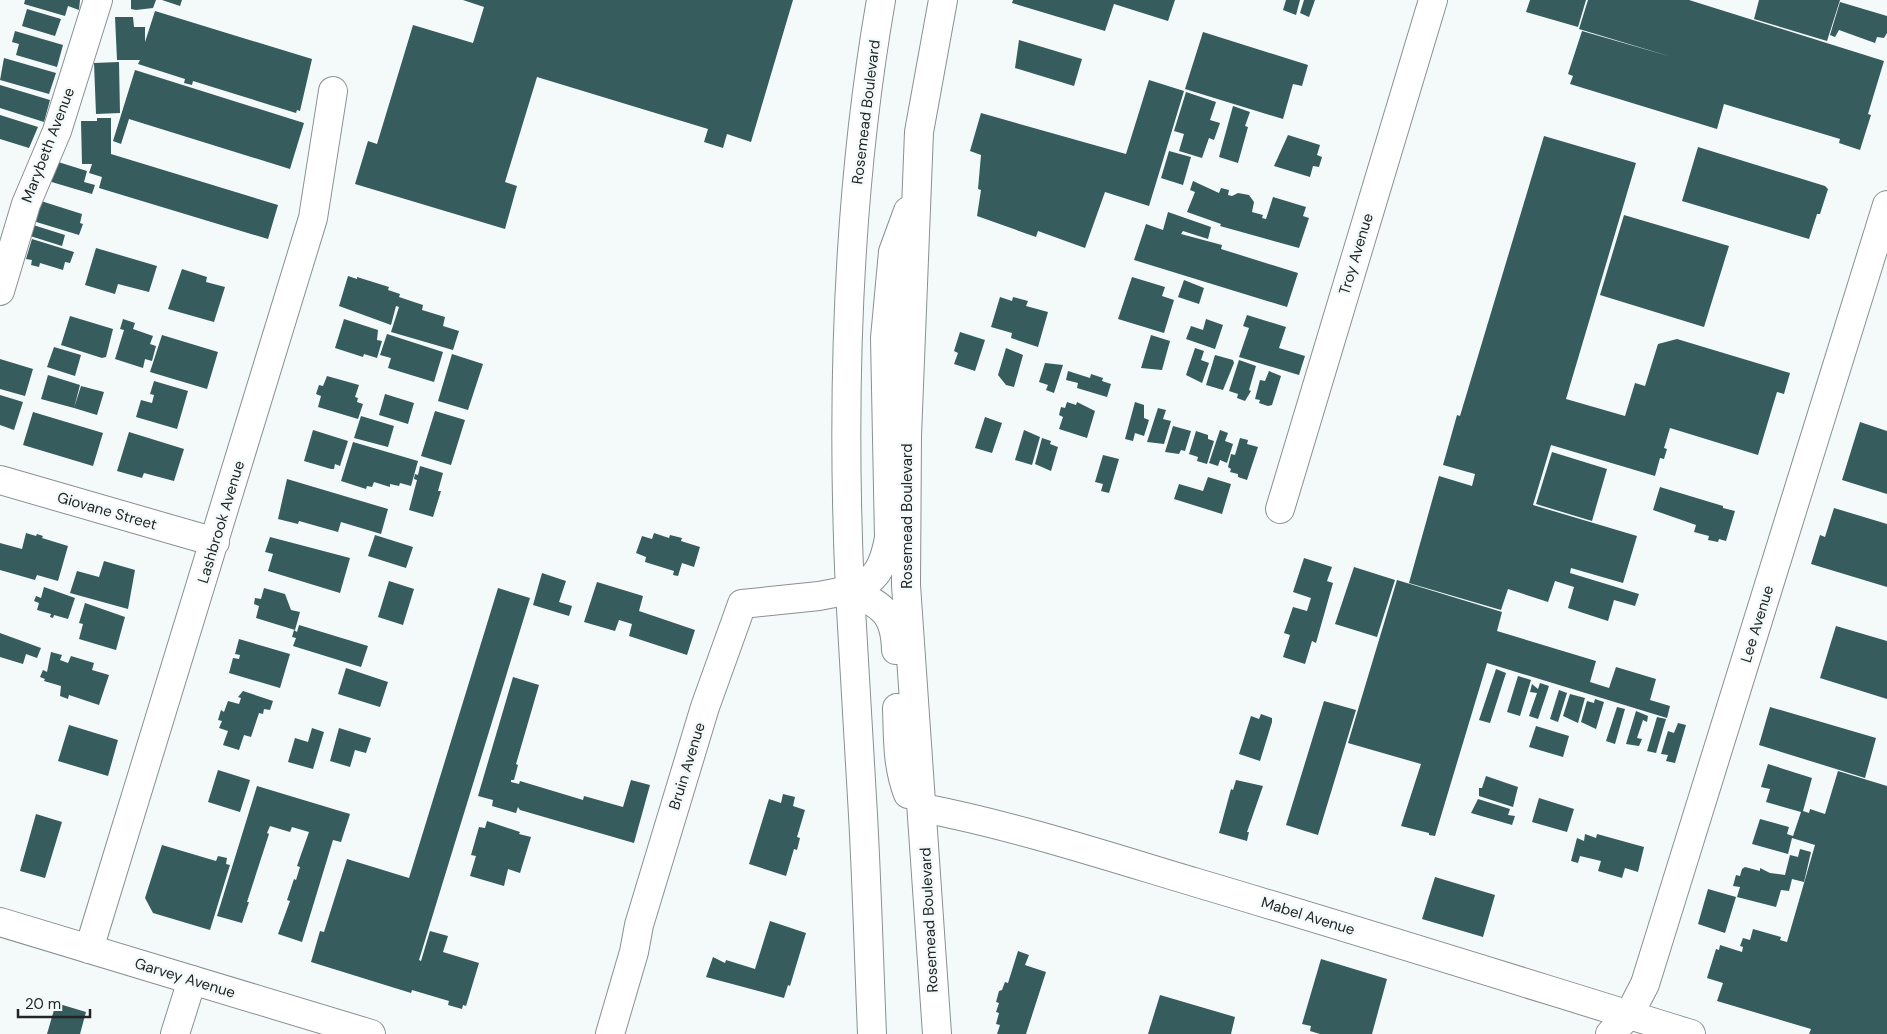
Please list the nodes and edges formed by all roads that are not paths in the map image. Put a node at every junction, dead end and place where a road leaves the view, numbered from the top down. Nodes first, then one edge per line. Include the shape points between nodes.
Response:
1 (98, 0) edge
2 (881, 0) edge
3 (943, 0) edge
4 (1433, 0) edge
5 (333, 91) dead end
6 (916, 196) junction
7 (1887, 205) edge
8 (0, 291) edge
9 (0, 480) edge
10 (1280, 509) dead end
11 (214, 542) junction
12 (850, 590) junction
13 (923, 808) junction
14 (0, 922) edge
15 (89, 949) junction
16 (192, 980) junction
17 (1620, 1024) edge
18 (175, 1034) edge
19 (371, 1034) edge
20 (610, 1034) edge
21 (872, 1034) edge
22 (937, 1034) edge
23 (1691, 1034) edge

1 - 8 street, Marybeth Avenue via 57,131 26,204
2 - 12 street, Rosemead Boulevard via 860,144 848,306
3 - 6 street, Rosemead Boulevard via 919,132
4 - 10 street, Troy Avenue
5 - 11 street, Lashbrook Avenue via 313,218
6 - 12 street via 904,218 893,252 885,338 887,550 874,577 865,585
6 - 13 street, Rosemead Boulevard via 907,436 906,585
7 - 17 street, Lee Avenue via 1645,984
9 - 11 street, Giovane Street
11 - 15 street, Lashbrook Avenue
12 - 13 street via 877,604 890,617 895,634 901,777 909,797
12 - 20 street, Bruin Avenue via 742,604 705,707 639,924
12 - 21 street, Rosemead Boulevard
13 - 17 street, Mabel Avenue via 1047,838 1254,899
13 - 22 street, Rosemead Boulevard
14 - 15 street, Garvey Avenue
15 - 16 street, Garvey Avenue
16 - 18 street
16 - 19 street, Garvey Avenue
17 - 23 street, Mabel Avenue

